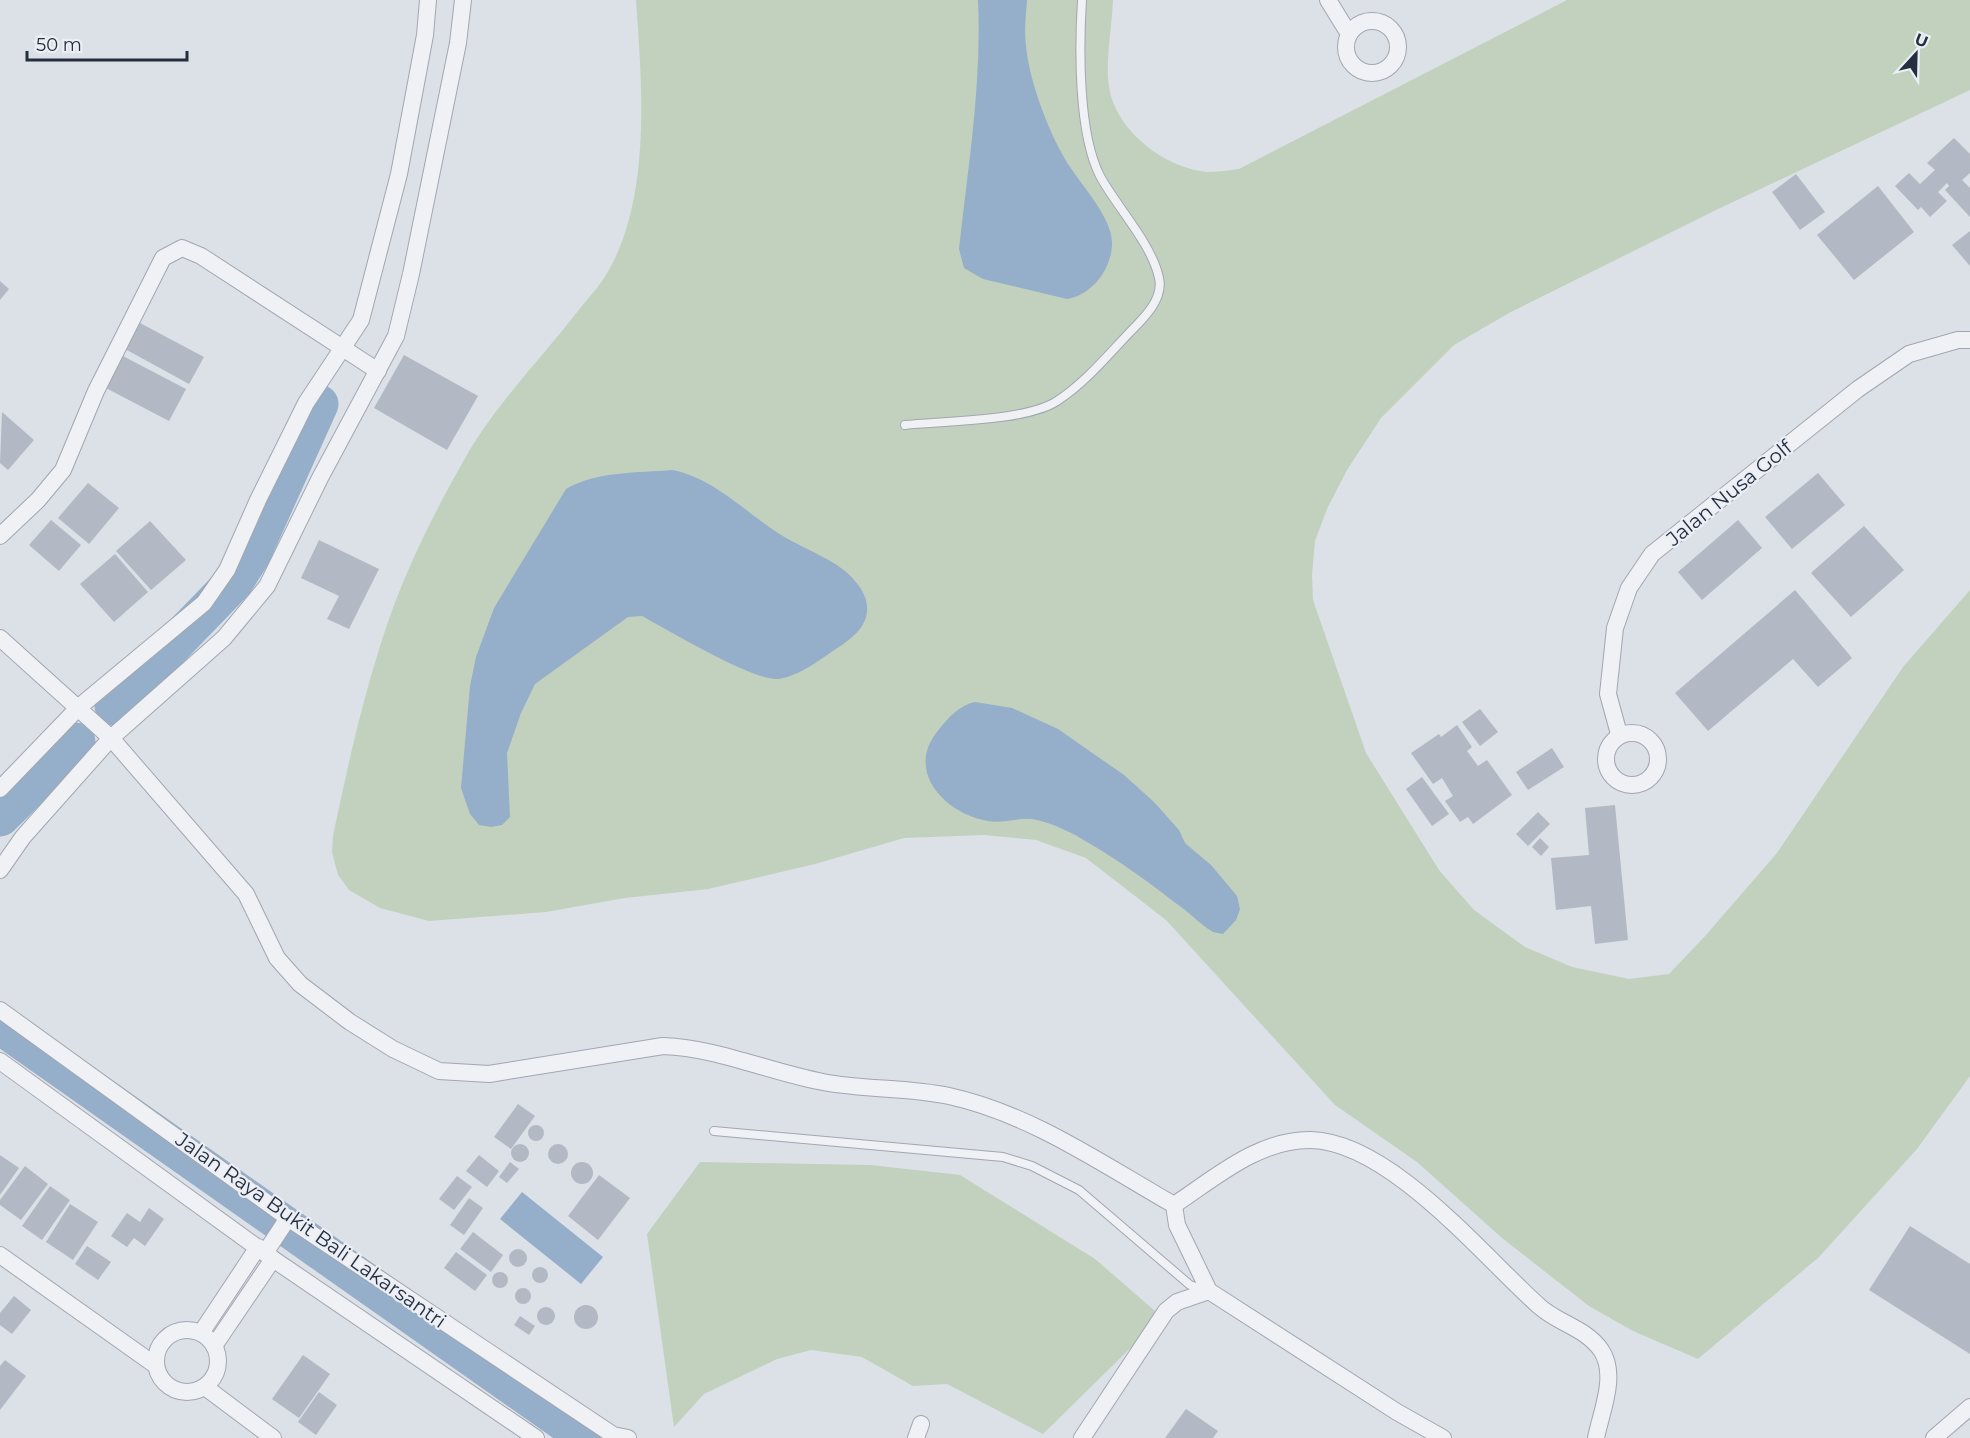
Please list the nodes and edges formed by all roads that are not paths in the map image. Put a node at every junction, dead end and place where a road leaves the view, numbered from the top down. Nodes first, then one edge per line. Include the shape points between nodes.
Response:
1 (428, 0) edge
2 (463, 0) edge
3 (1082, 0) edge
4 (1328, 0) edge
5 (1349, 34) dead end
6 (1970, 340) edge
7 (343, 347) junction
8 (378, 371) junction
9 (905, 425) dead end
10 (0, 536) edge
11 (0, 638) edge
12 (79, 707) junction
13 (1619, 734) dead end
14 (111, 738) junction
15 (0, 789) edge
16 (2, 862) edge
17 (0, 1010) edge
18 (0, 1061) edge
19 (714, 1131) dead end
20 (1174, 1205) junction
21 (286, 1220) junction
22 (267, 1250) junction
23 (0, 1255) edge
24 (1209, 1291) junction
25 (201, 1333) junction
26 (214, 1346) junction
27 (155, 1365) junction
28 (205, 1387) junction
29 (1970, 1407) edge
30 (273, 1438) edge
31 (536, 1438) edge
32 (628, 1438) edge
33 (1082, 1438) edge
34 (1443, 1438) edge
35 (1596, 1438) edge
36 (1934, 1438) edge

1 - 7 street via 407,130 375,272 361,320
2 - 8 street via 459,43 411,274 396,336
3 - 9 lane via 1080,39 1087,135 1100,175 1160,280 1156,300 1080,383 1056,402 1028,413
4 - 5 street
6 - 13 street, Jalan Nusa Golf via 1910,354 1858,389 1652,554 1629,588 1615,628 1608,693
7 - 8 street
7 - 10 street via 201,256 182,248 164,258 96,391 63,470
7 - 12 street via 306,403 227,570 204,603
8 - 14 street via 267,586 224,638
11 - 12 street
12 - 14 street
12 - 15 street
14 - 16 street
14 - 20 street via 246,894 277,958 300,984 393,1049 439,1071 489,1074 663,1046 691,1047 824,1082 950,1096 1043,1130
17 - 21 street, Jalan Raya Bukit Bali Lakarsantri
18 - 22 street
19 - 24 lane via 970,1153 1022,1163 1079,1190 1190,1286
20 - 24 street via 1177,1224
20 - 35 street via 1239,1161 1277,1146 1312,1140 1350,1149 1388,1170 1437,1208 1541,1308 1581,1331 1602,1351 1610,1377
21 - 22 street
21 - 32 street, Jalan Raya Bukit Bali Lakarsantri via 613,1435
22 - 25 street
22 - 26 street
22 - 31 street
23 - 27 street
24 - 33 street via 1177,1302 1166,1311
24 - 34 street
25 - 26 street
25 - 27 street via 173,1333 159,1346
26 - 28 street via 218,1370
27 - 28 street via 158,1375 174,1390 184,1393
28 - 30 street
29 - 36 street

